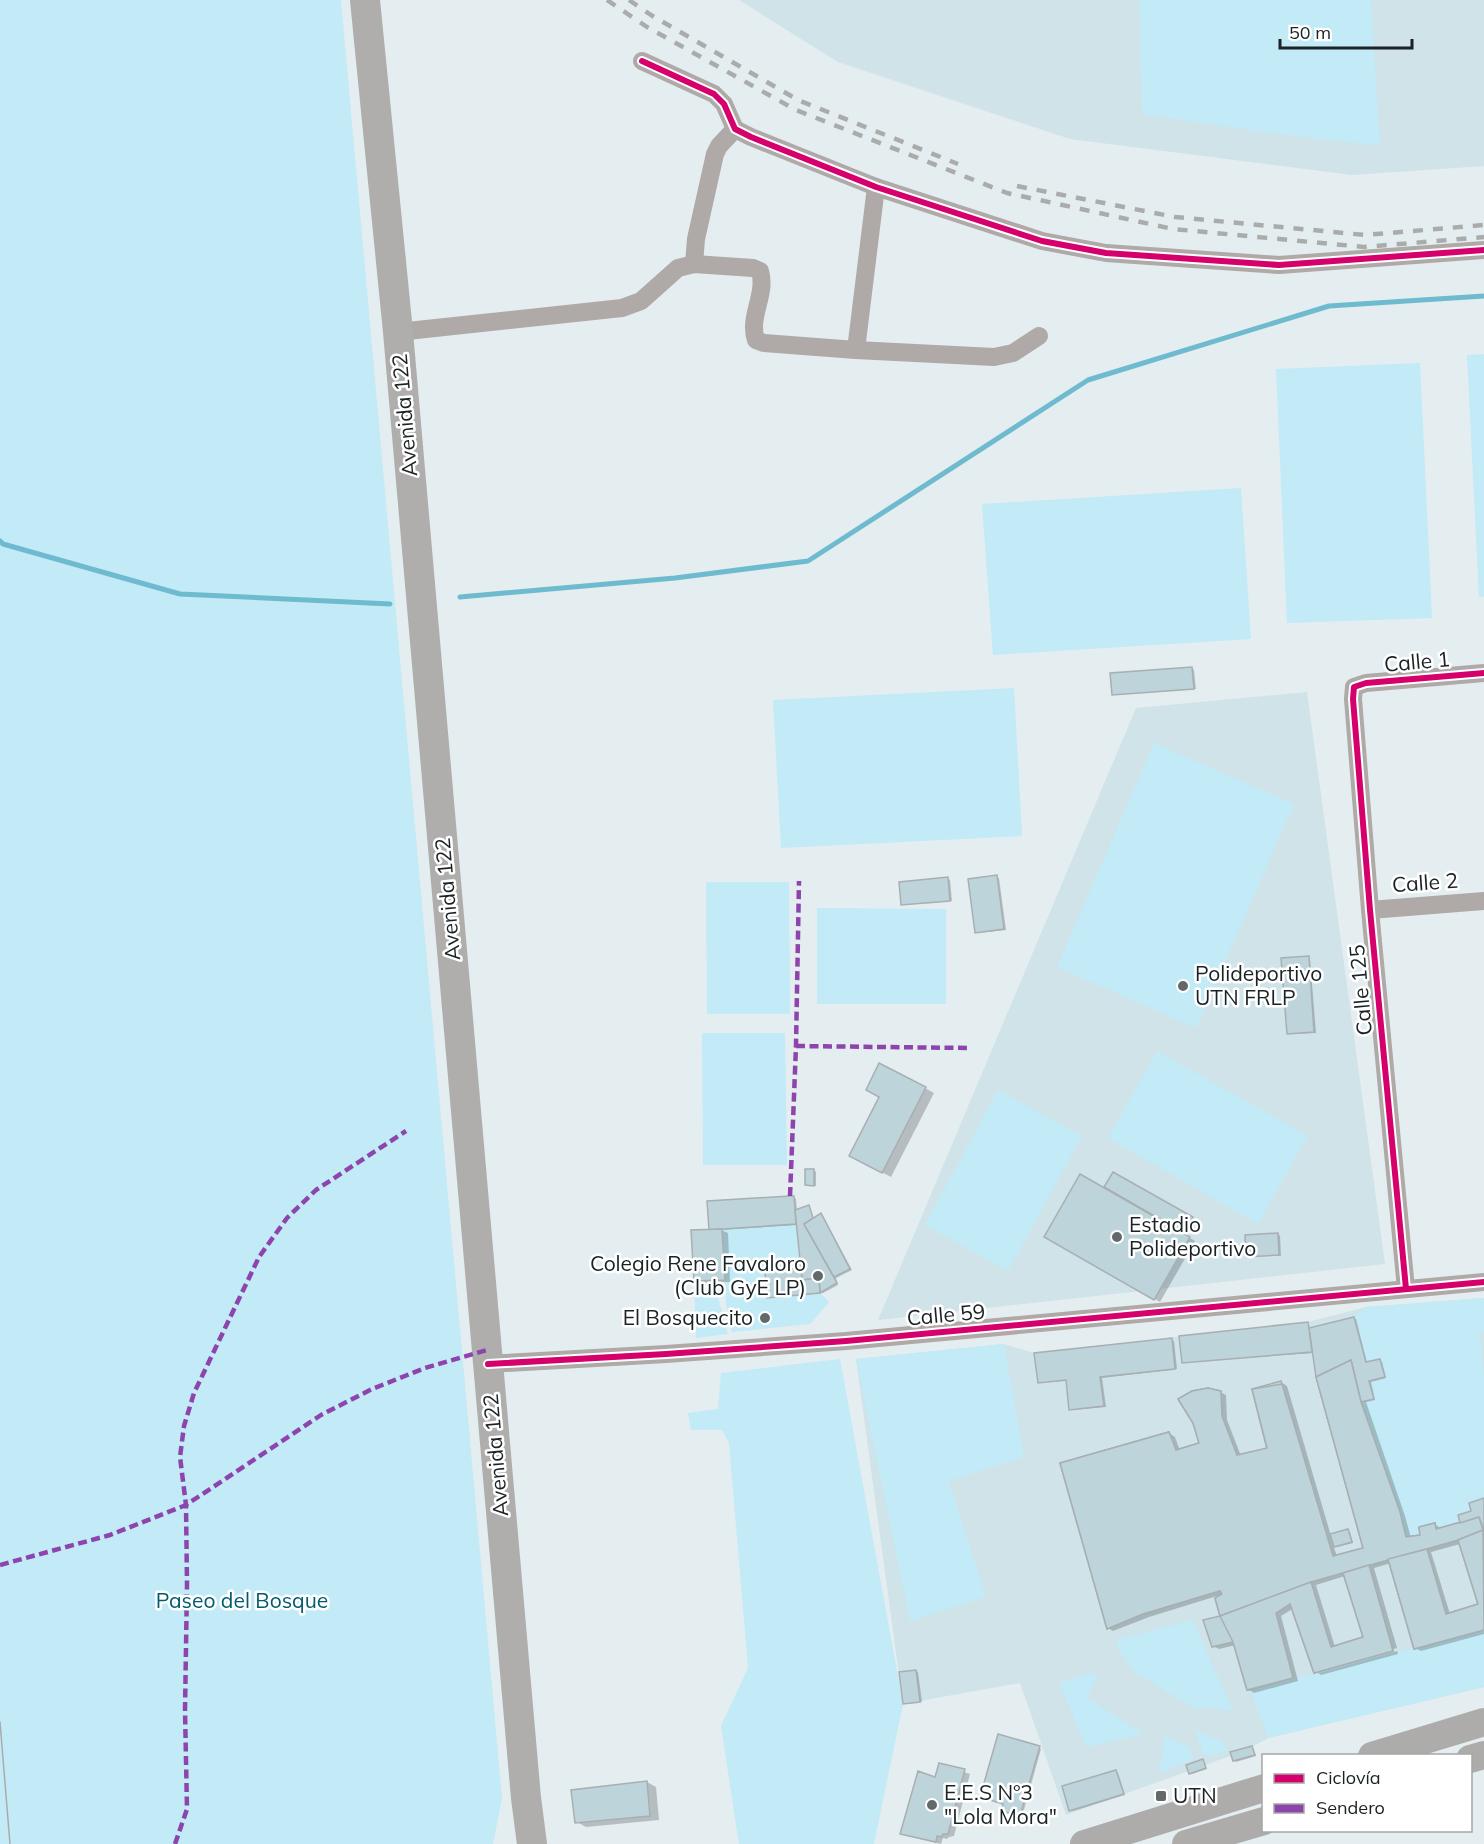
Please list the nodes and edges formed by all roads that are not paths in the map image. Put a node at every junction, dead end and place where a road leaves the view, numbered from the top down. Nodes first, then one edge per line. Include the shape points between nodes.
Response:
1 (365, 0) edge
2 (642, 61) dead end
3 (735, 129) junction
4 (876, 187) junction
5 (1484, 250) edge
6 (694, 264) junction
7 (398, 332) junction
8 (1040, 336) dead end
9 (856, 350) junction
10 (1484, 673) edge
11 (1354, 687) joint
12 (1484, 901) edge
13 (1370, 910) junction
14 (1484, 1282) edge
15 (1406, 1289) junction
16 (488, 1364) junction
17 (1484, 1722) edge
18 (1375, 1754) edge
19 (1262, 1788) edge
20 (526, 1798) junction
21 (1257, 1830) edge
22 (510, 1844) edge
23 (531, 1844) edge
24 (1084, 1844) edge
25 (1186, 1844) edge

1 - 7 highway, Avenida 122
2 - 3 street via 714,94 724,104
3 - 4 street
3 - 6 street via 715,154
4 - 5 street via 1042,241 1106,253 1279,265
4 - 9 street
6 - 7 street via 678,268 640,300 622,308
6 - 9 street via 760,271 763,281 752,330 756,340
7 - 16 highway, Avenida 122
8 - 9 street via 1013,352 994,357
10 - 11 street, Calle 1
11 - 13 street, Calle 125
12 - 13 street, Calle 2
13 - 15 street, Calle 125
14 - 15 street, Calle 59
15 - 16 street, Calle 59 via 846,1341
16 - 20 highway, Avenida 122
17 - 18 main road
19 - 24 main road
20 - 22 highway, Avenida 122
20 - 23 highway, Avenida 122
21 - 25 main road

